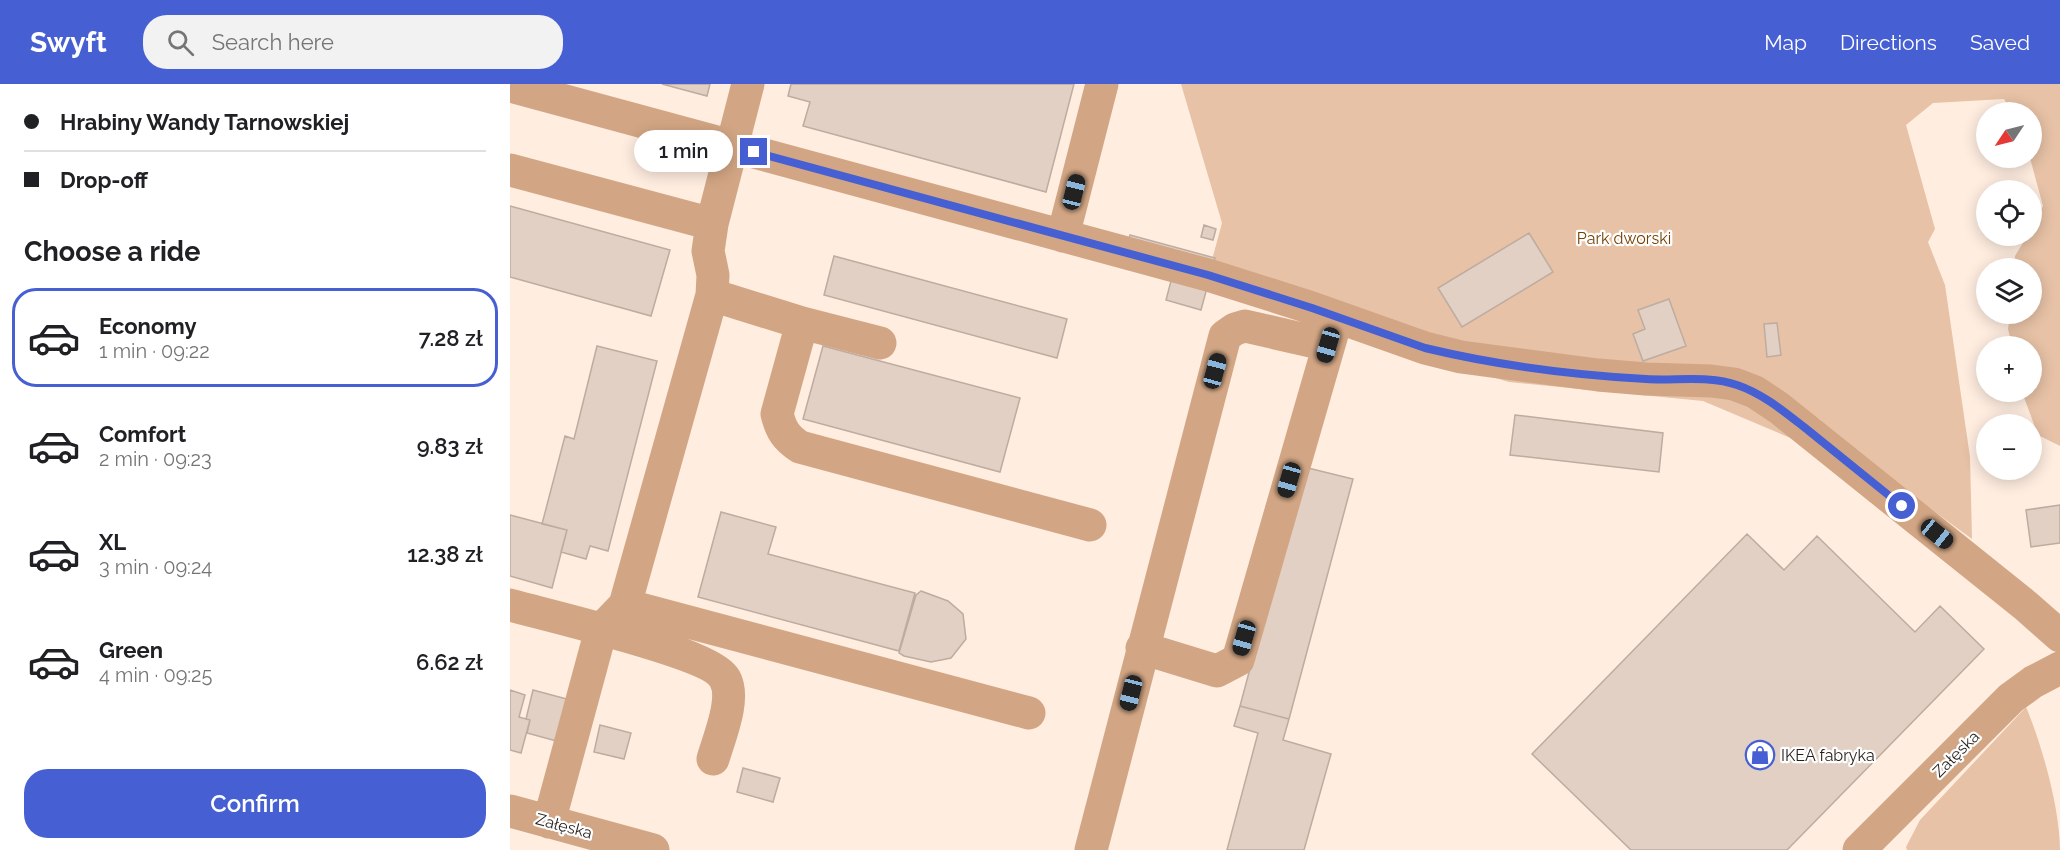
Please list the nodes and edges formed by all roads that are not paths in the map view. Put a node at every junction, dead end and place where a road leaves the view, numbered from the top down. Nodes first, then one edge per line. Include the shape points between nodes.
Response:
1 (748, 84) edge
2 (1102, 84) edge
3 (519, 86) edge
4 (732, 146) junction
5 (510, 170) edge
6 (712, 224) junction
7 (1063, 236) junction
8 (712, 295) junction
9 (802, 323) junction
10 (1332, 331) junction
11 (880, 343) dead end
12 (1090, 525) dead end
13 (510, 605) edge
14 (625, 606) junction
15 (601, 630) junction
16 (2060, 636) edge
17 (1142, 648) junction
18 (2060, 668) edge
19 (1029, 713) dead end
20 (713, 759) dead end
21 (510, 811) edge
22 (549, 822) junction
23 (653, 850) edge
24 (1091, 850) edge
25 (1859, 850) edge

1 - 4 street
2 - 7 street
3 - 4 street
4 - 6 street
4 - 7 street
5 - 6 street
6 - 8 street via 708,251
7 - 10 street via 1208,275
8 - 9 street
8 - 14 street
9 - 11 street
9 - 12 street via 777,414 788,439 800,447
10 - 16 street via 1461,357 1598,375 1710,381 1755,392 1829,447
10 - 17 street via 1245,327 1225,336
10 - 17 street via 1238,660 1217,671
13 - 15 street
14 - 15 street
14 - 19 street
15 - 20 street via 656,645 718,670 728,689 728,704
15 - 22 street
17 - 24 street
18 - 25 street, Załęska via 2011,698
21 - 22 street, Załęska
22 - 23 street, Załęska

